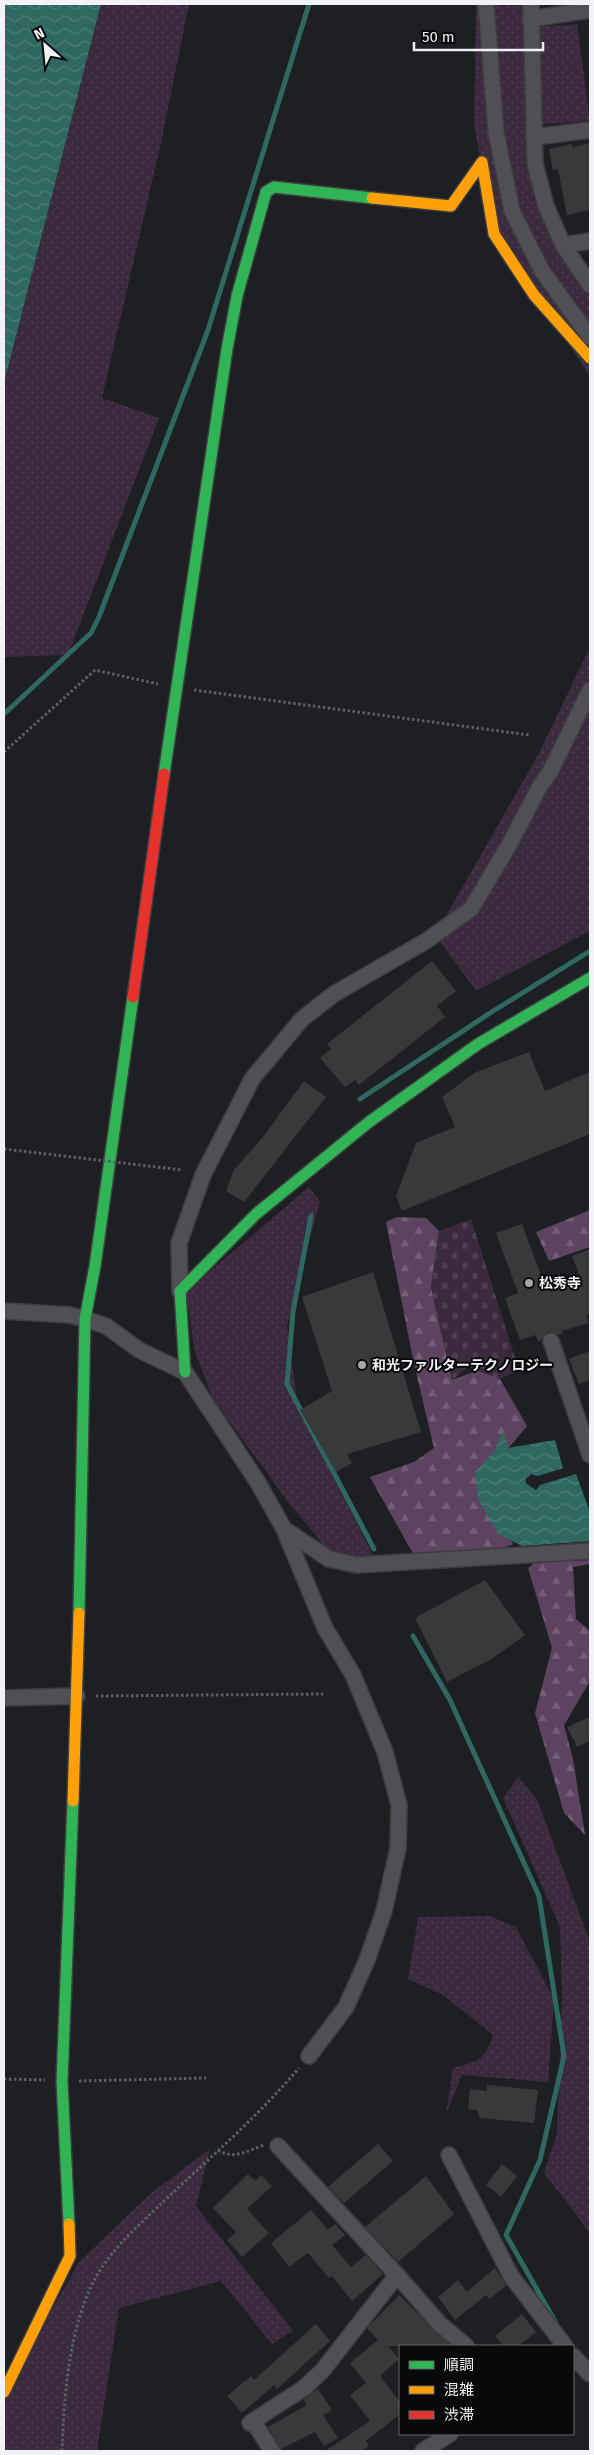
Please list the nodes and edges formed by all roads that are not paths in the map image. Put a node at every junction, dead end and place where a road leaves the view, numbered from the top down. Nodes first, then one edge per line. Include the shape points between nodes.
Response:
1 (486, 4) edge
2 (531, 4) edge
3 (590, 10) edge
4 (530, 19) junction
5 (590, 130) edge
6 (534, 137) junction
7 (590, 241) edge
8 (563, 245) junction
9 (590, 286) edge
10 (590, 337) edge
11 (590, 358) edge
12 (590, 690) edge
13 (590, 978) edge
14 (180, 1291) junction
15 (4, 1312) edge
16 (85, 1319) junction
17 (551, 1341) dead end
18 (185, 1372) junction
19 (590, 1455) edge
20 (284, 1529) junction
21 (590, 1551) edge
22 (77, 1696) junction
23 (4, 1698) edge
24 (309, 2056) road end
25 (278, 2146) road end
26 (449, 2155) dead end
27 (397, 2275) junction
28 (465, 2345) edge
29 (563, 2345) edge
30 (574, 2357) edge
31 (590, 2374) edge
32 (4, 2392) edge
33 (448, 2435) edge
34 (272, 2451) edge
35 (423, 2451) edge

1 - 10 street via 496,132 512,211 542,272
2 - 4 street
3 - 4 street
4 - 6 street
5 - 6 street
6 - 8 street via 535,164 546,206
7 - 8 street
8 - 9 street
11 - 16 street via 534,295 494,234 482,162 451,206 274,188 266,192 230,332
12 - 14 street via 550,772 472,909 426,941 328,999 302,1019 252,1079 202,1175 179,1243
13 - 14 street via 478,1044 369,1122 256,1214
14 - 18 street
15 - 16 street via 70,1315
16 - 18 street via 106,1326 139,1350
16 - 22 street
17 - 19 street
18 - 20 street
20 - 21 street via 329,1559 357,1566
20 - 24 street via 324,1628 356,1683 385,1752 399,1805 398,1848 384,1911 367,1960 346,2007
22 - 23 street
22 - 32 street via 62,2081 70,2256
25 - 27 street
26 - 29 street via 511,2276
27 - 28 street via 440,2324
27 - 34 street via 322,2370 304,2388 251,2422
30 - 31 street
33 - 35 street

